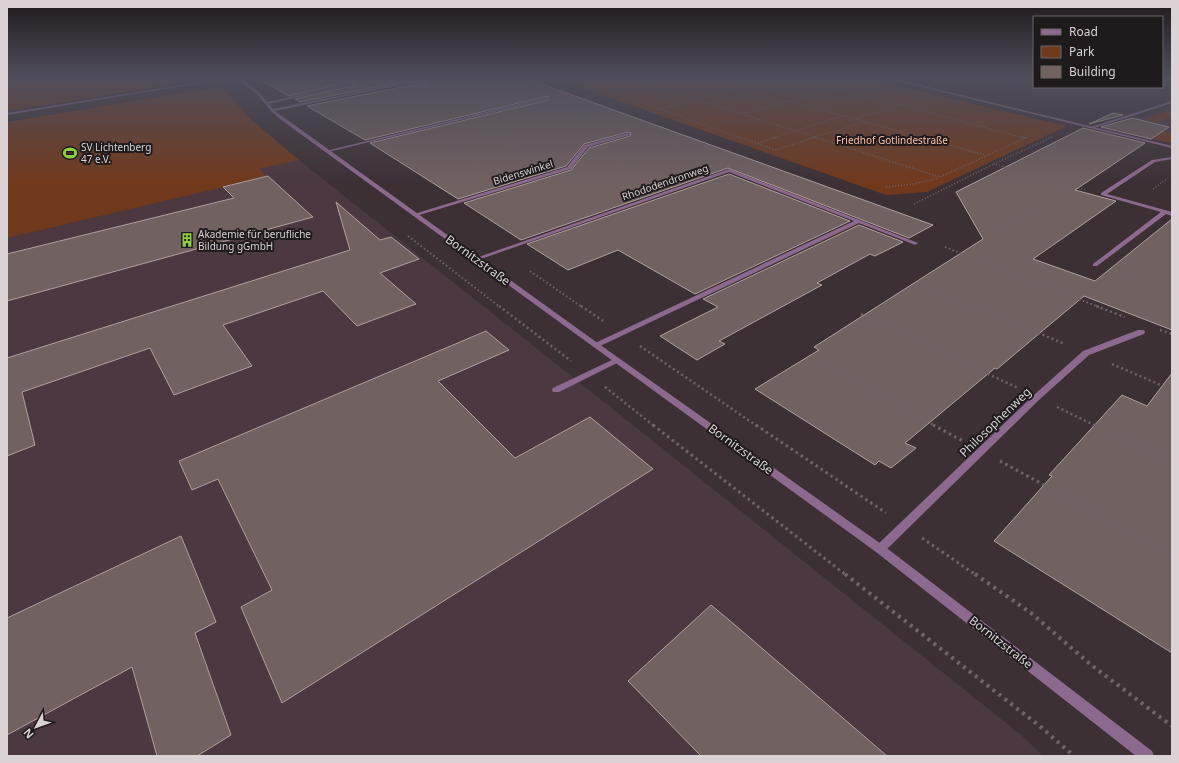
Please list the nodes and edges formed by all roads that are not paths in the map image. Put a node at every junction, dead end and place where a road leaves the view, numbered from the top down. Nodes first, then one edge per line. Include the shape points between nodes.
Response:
1 (277, 114) edge
2 (483, 114) edge
3 (1036, 114) edge
4 (1135, 114) edge
5 (1093, 127) junction
6 (628, 134) dead end
7 (1172, 147) edge
8 (328, 151) junction
9 (1172, 158) edge
10 (1165, 212) junction
11 (1172, 214) edge
12 (414, 215) junction
13 (858, 221) junction
14 (915, 243) dead end
15 (476, 259) junction
16 (1095, 265) road end
17 (1140, 332) dead end
18 (596, 346) junction
19 (617, 361) junction
20 (556, 390) dead end
21 (880, 549) junction
22 (1147, 756) edge

1 - 8 street, Bornitzstraße
2 - 8 street
3 - 5 street
4 - 5 street
5 - 7 street
6 - 12 street, Bidenswinkel via 586,146 569,168
8 - 12 street, Bornitzstraße
9 - 10 street via 1154,161 1103,194
10 - 11 street
10 - 16 street
12 - 15 street, Bornitzstraße
13 - 14 street
13 - 15 street, Rhododendronweg via 729,170
13 - 18 street
15 - 18 street, Bornitzstraße
17 - 21 street, Philosophenweg via 1086,354 1037,397
18 - 19 street, Bornitzstraße
19 - 20 street
19 - 21 street, Bornitzstraße
21 - 22 street, Bornitzstraße

